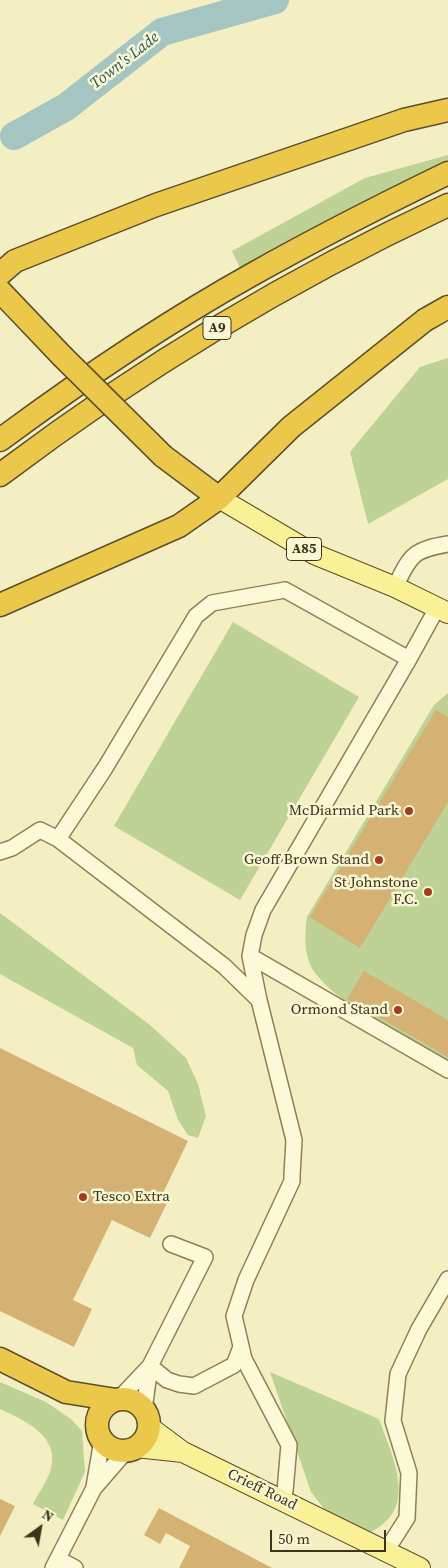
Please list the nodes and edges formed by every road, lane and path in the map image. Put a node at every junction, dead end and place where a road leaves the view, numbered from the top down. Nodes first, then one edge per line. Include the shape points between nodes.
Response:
1 (448, 110) edge
2 (448, 173) edge
3 (448, 205) edge
4 (0, 274) edge
5 (0, 291) edge
6 (448, 307) edge
7 (0, 440) edge
8 (0, 475) edge
9 (219, 498) junction
10 (448, 544) edge
11 (395, 587) junction
12 (0, 605) edge
13 (443, 611) edge
14 (408, 659) junction
15 (58, 839) junction
16 (0, 852) edge
17 (250, 956) junction
18 (258, 1000) junction
19 (448, 1070) edge
20 (171, 1244) dead end
21 (448, 1279) edge
22 (241, 1347) junction
23 (0, 1359) edge
24 (150, 1366) junction
25 (66, 1392) junction
26 (117, 1399) junction
27 (146, 1418) junction
28 (99, 1433) junction
29 (131, 1449) junction
30 (183, 1452) junction
31 (94, 1488) junction
32 (282, 1499) junction
33 (386, 1551) junction
34 (56, 1564) edge
35 (75, 1568) edge
36 (420, 1568) edge

1 - 4 highway via 404,120 156,205 15,261
2 - 7 highway, A9 via 252,274 58,397
3 - 8 highway, A9 via 326,264 164,359
5 - 9 highway, A85, bridge via 164,456
6 - 9 highway via 425,320 291,428
9 - 11 main road, A85 via 314,554
9 - 12 highway via 179,526
10 - 11 street via 424,548 408,562
11 - 13 main road, A85
13 - 14 street
14 - 15 street via 285,590 212,603 196,616 105,768
14 - 17 street via 263,910
15 - 16 street via 40,830
15 - 18 street via 224,966
17 - 18 street
17 - 19 street
18 - 22 street via 294,1140 292,1181 246,1280 234,1316
20 - 24 street via 205,1257
21 - 33 street via 398,1374 393,1421 409,1473 408,1518
22 - 24 street via 234,1364 194,1386 167,1380
22 - 32 street via 244,1359 289,1445
23 - 25 highway
24 - 26 street
24 - 27 street
25 - 26 highway
25 - 28 highway
26 - 27 highway via 132,1400
26 - 28 highway via 101,1410
27 - 29 highway via 147,1434
27 - 30 main road, Crieff Road
28 - 29 highway via 111,1448
28 - 31 street
29 - 30 main road, Crieff Road
29 - 31 street
30 - 32 main road, Crieff Road
31 - 34 street
32 - 33 main road, Crieff Road
33 - 36 main road, Crieff Road
34 - 35 street

